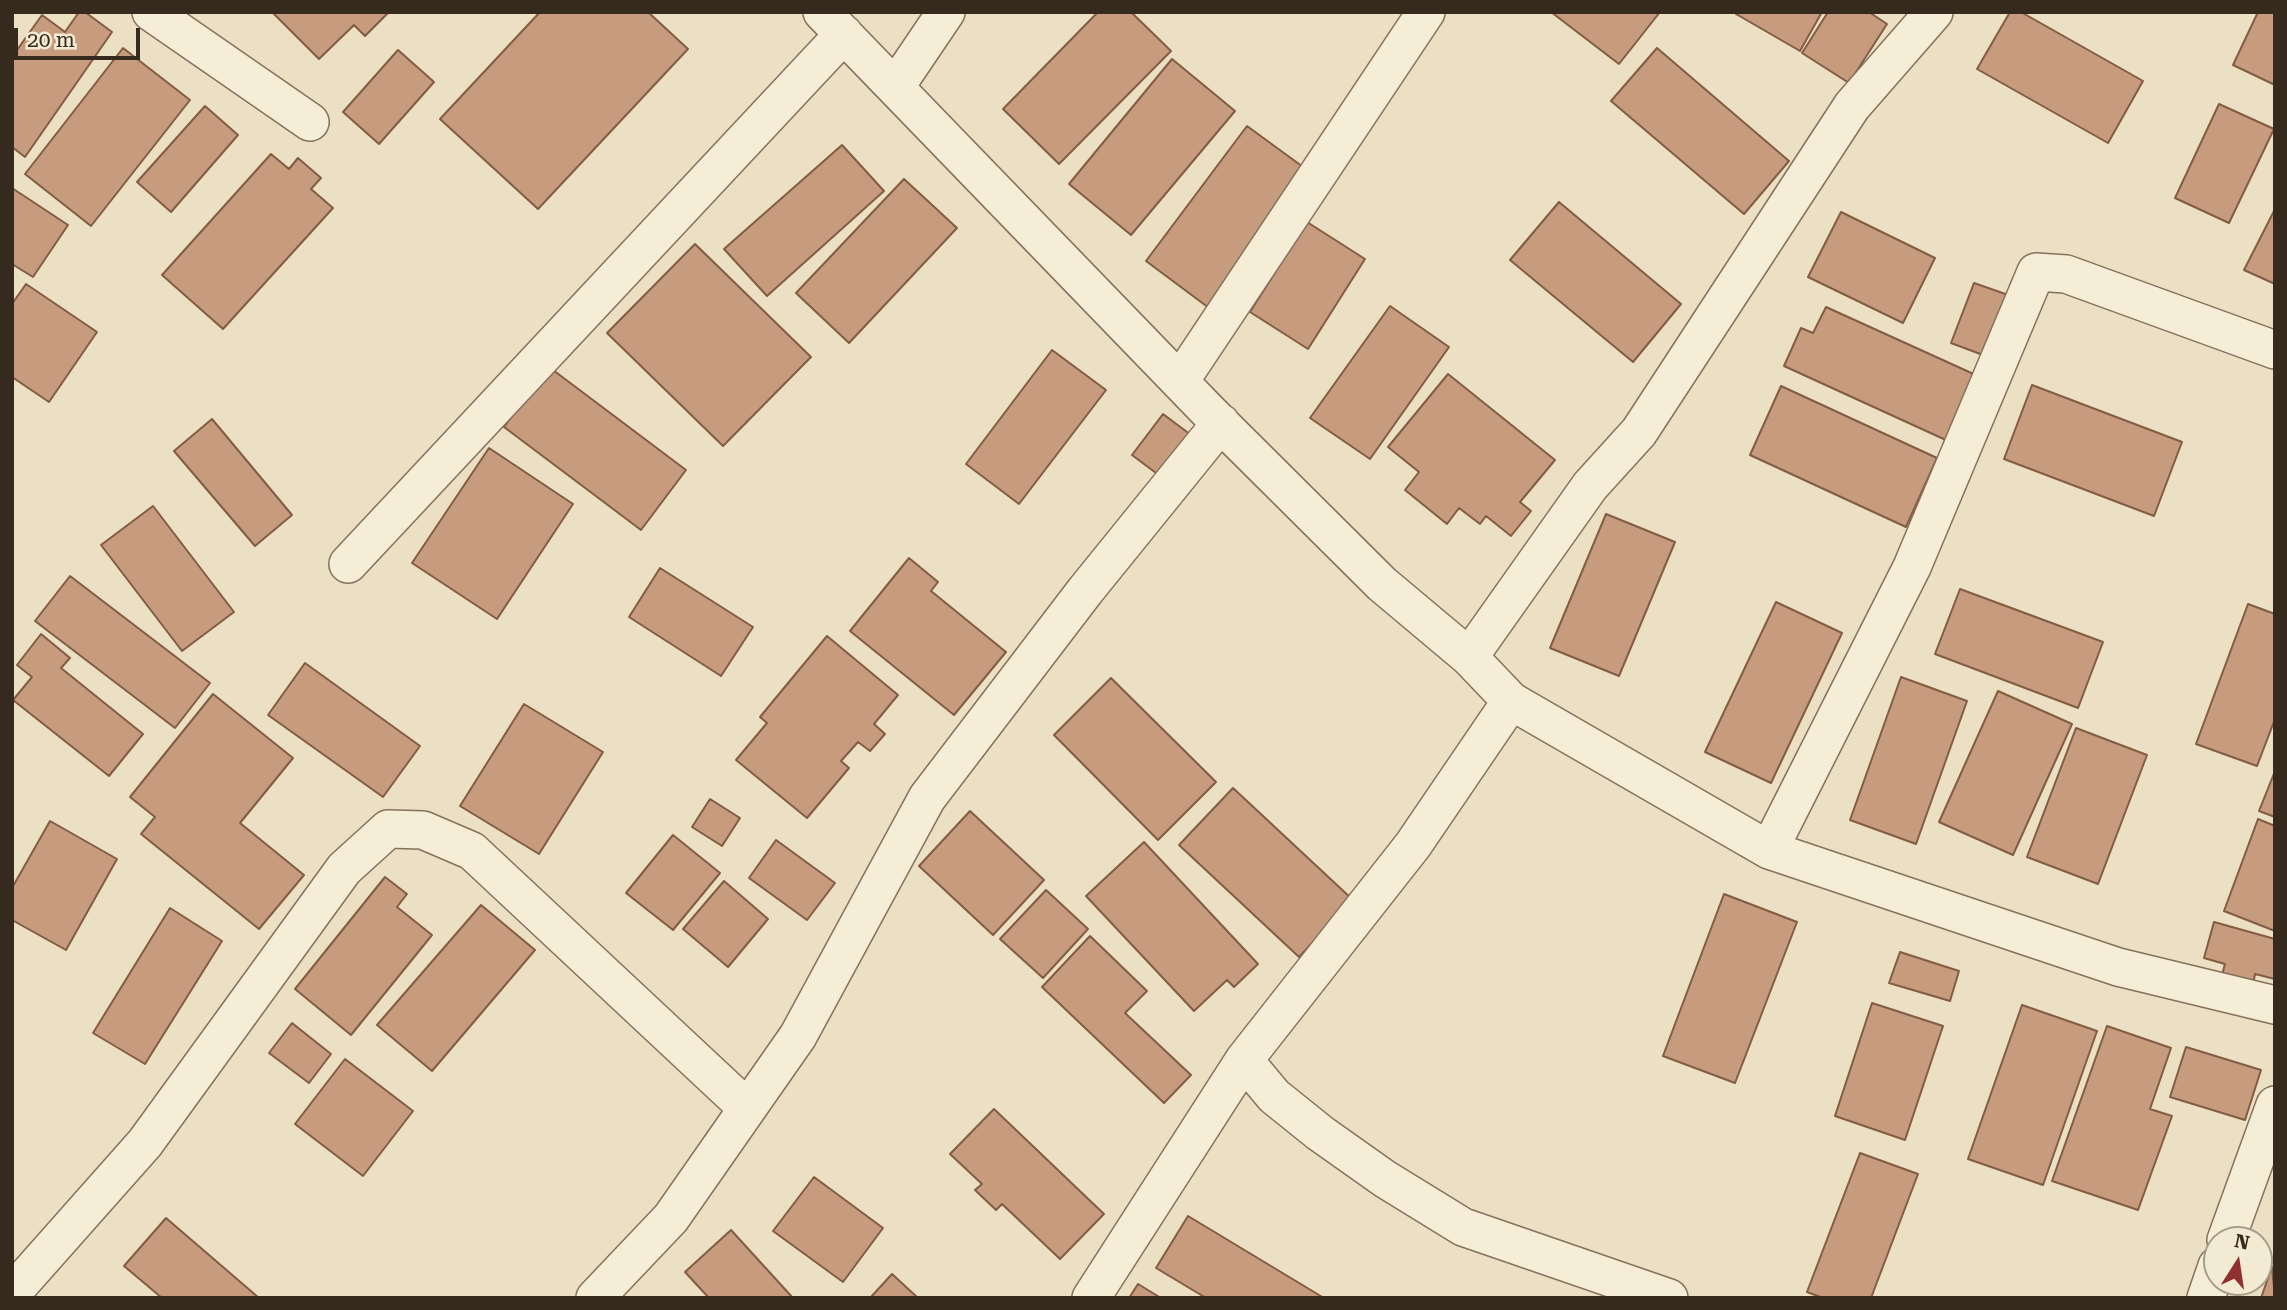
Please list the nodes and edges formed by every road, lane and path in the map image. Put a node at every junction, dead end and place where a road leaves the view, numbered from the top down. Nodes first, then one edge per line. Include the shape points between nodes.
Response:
1 (151, 12) edge
2 (946, 12) edge
3 (1426, 12) edge
4 (1934, 12) edge
5 (833, 23) edge
6 (896, 86) junction
7 (310, 122) dead end
8 (2275, 350) edge
9 (1180, 381) junction
10 (1221, 423) junction
11 (348, 564) dead end
12 (1469, 657) junction
13 (1511, 701) junction
14 (1769, 850) junction
15 (2275, 1005) edge
16 (1244, 1060) junction
17 (2275, 1105) edge
18 (747, 1108) junction
19 (2232, 1226) edge
20 (12, 1293) edge
21 (596, 1298) edge
22 (1091, 1298) edge
23 (1669, 1298) edge

1 - 7 street
2 - 6 street
3 - 9 street
4 - 12 street via 1852,106 1639,432 1590,485
5 - 6 street
5 - 11 street
6 - 9 street
8 - 14 street via 2066,274 2036,272 1912,567
9 - 10 street
10 - 12 street via 1382,584
10 - 18 street via 1085,591 928,798 798,1036
12 - 13 street
13 - 14 street
13 - 16 street via 1413,845
14 - 15 street via 2118,967
16 - 22 street
16 - 23 street via 1275,1096 1320,1133 1463,1227
17 - 19 street
18 - 20 street via 472,851 423,830 388,829 344,869 145,1143
18 - 21 street via 670,1218

